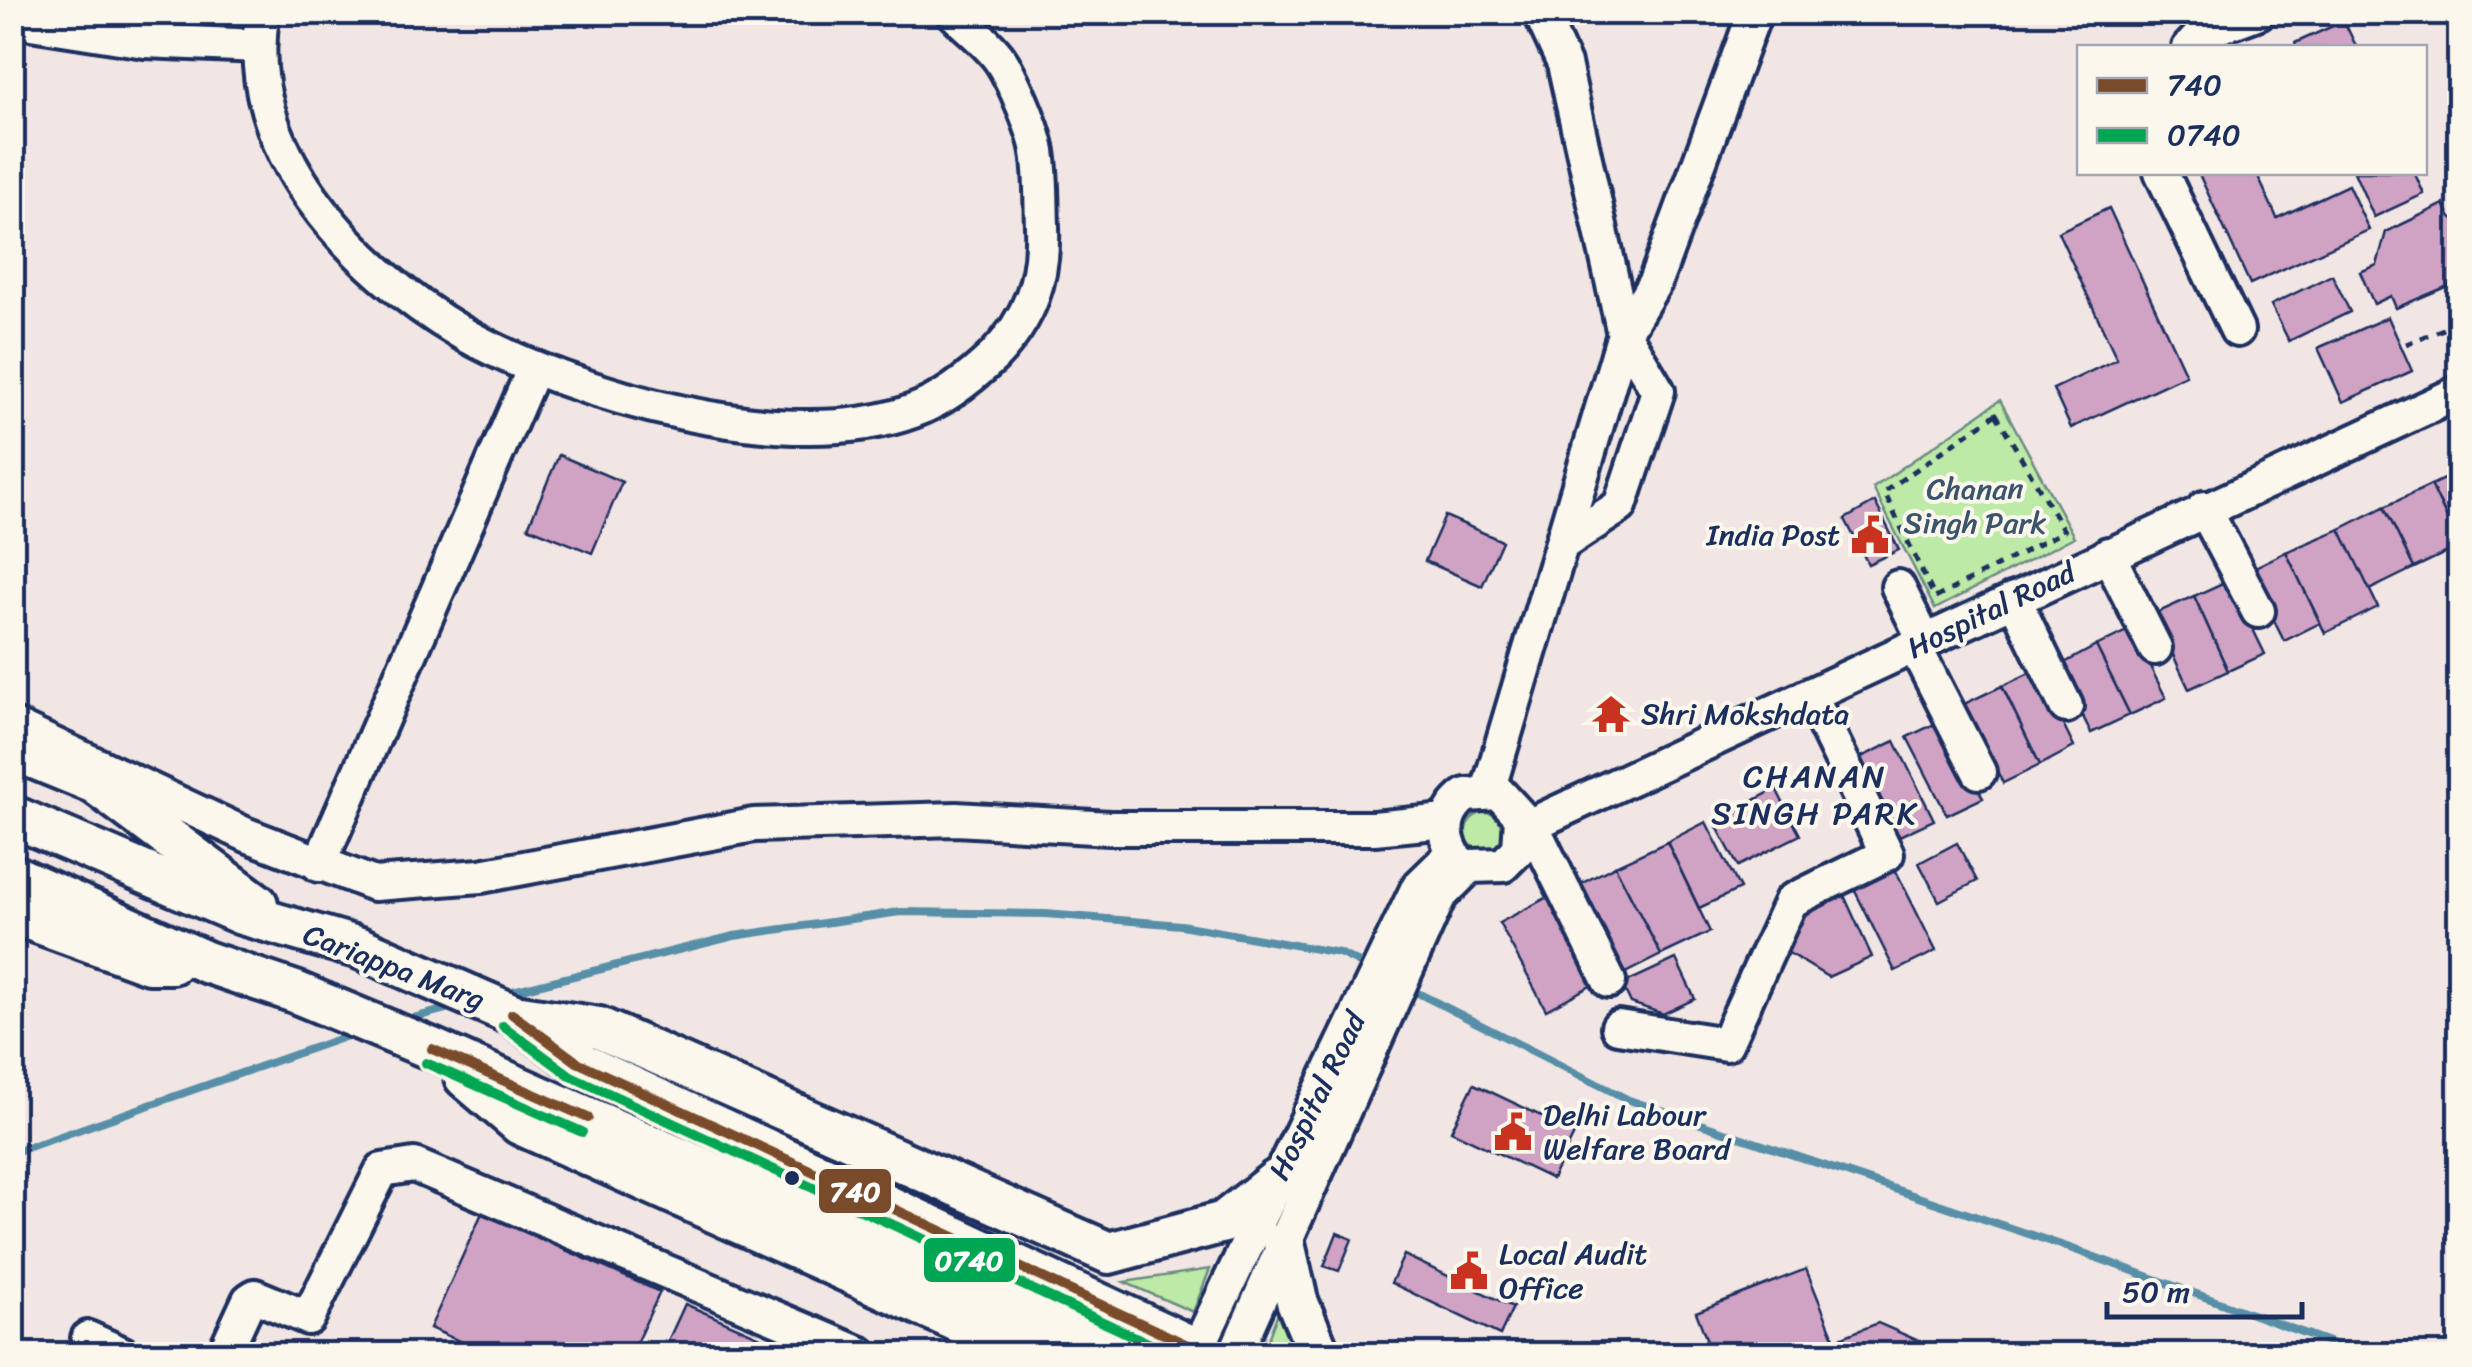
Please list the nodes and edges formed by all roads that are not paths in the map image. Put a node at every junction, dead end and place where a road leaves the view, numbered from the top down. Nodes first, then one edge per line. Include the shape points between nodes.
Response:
1 (263, 12) edge
2 (954, 12) edge
3 (1540, 12) edge
4 (1755, 12) edge
5 (2260, 12) edge
6 (12, 20) edge
7 (2192, 45) edge
8 (259, 46) junction
9 (2162, 175) edge
10 (2237, 330) dead end
11 (1624, 334) junction
12 (534, 368) junction
13 (2460, 392) edge
14 (2204, 508) junction
15 (1565, 542) junction
16 (2108, 554) junction
17 (1898, 586) dead end
18 (2014, 599) junction
19 (2258, 611) dead end
20 (1920, 644) junction
21 (2155, 648) dead end
22 (1811, 697) junction
23 (2066, 706) dead end
24 (12, 724) edge
25 (12, 749) edge
26 (1979, 772) dead end
27 (1488, 791) junction
28 (12, 816) edge
29 (1528, 826) junction
30 (1456, 847) junction
31 (319, 865) junction
32 (12, 875) edge
33 (12, 913) edge
34 (288, 927) junction
35 (206, 962) junction
36 (1609, 980) dead end
37 (512, 1014) junction
38 (1369, 1019) junction
39 (1618, 1027) dead end
40 (432, 1049) junction
41 (1277, 1180) junction
42 (1284, 1243) junction
43 (88, 1338) dead end
44 (1208, 1353) edge
45 (123, 1354) edge
46 (224, 1354) edge
47 (861, 1354) edge
48 (1031, 1354) edge
49 (1122, 1354) edge
50 (1319, 1354) edge

1 - 8 street
2 - 12 street via 1000,60 1038,149 1044,265 1019,330 970,380 914,411 848,425 774,426 702,418
3 - 11 street via 1564,64
4 - 11 street via 1656,282
5 - 7 street via 2203,33
6 - 8 street via 145,41
8 - 12 street via 265,97 283,152 310,197 382,275 461,332
9 - 10 street
11 - 15 street
11 - 15 street via 1658,390 1620,506
12 - 31 street
13 - 14 street, Hospital Road
14 - 16 street, Hospital Road
14 - 19 street
15 - 27 street
16 - 18 street, Hospital Road
16 - 21 street
17 - 20 street
18 - 20 street, Hospital Road
18 - 23 street
20 - 22 street, Hospital Road
20 - 26 street
22 - 29 street, Hospital Road
22 - 39 street via 1887,854 1791,902 1726,1044
24 - 31 street
25 - 34 main road via 95,783
27 - 29 street via 1516,807
27 - 30 street via 1457,802
28 - 34 main road, Cariappa Marg via 242,914
29 - 30 street via 1502,865
29 - 36 street
30 - 31 street via 1374,828 1110,828 956,820 772,825 481,876 374,884
30 - 38 street, Hospital Road via 1418,887 1416,918
32 - 35 main road, Cariappa Marg
33 - 35 main road via 149,963
34 - 37 main road, Cariappa Marg via 360,948
35 - 40 main road, Cariappa Marg
37 - 41 main road via 599,1028 1109,1254 1224,1222
37 - 44 main road, Cariappa Marg via 577,1062
38 - 41 street, Hospital Road
38 - 42 street, Hospital Road
40 - 48 main road via 520,1124
40 - 49 main road, Cariappa Marg
41 - 44 street, Hospital Road
42 - 44 street, Hospital Road
42 - 50 main road via 1297,1301
43 - 45 street
46 - 47 street via 248,1300 256,1296 308,1318 382,1170 414,1164

